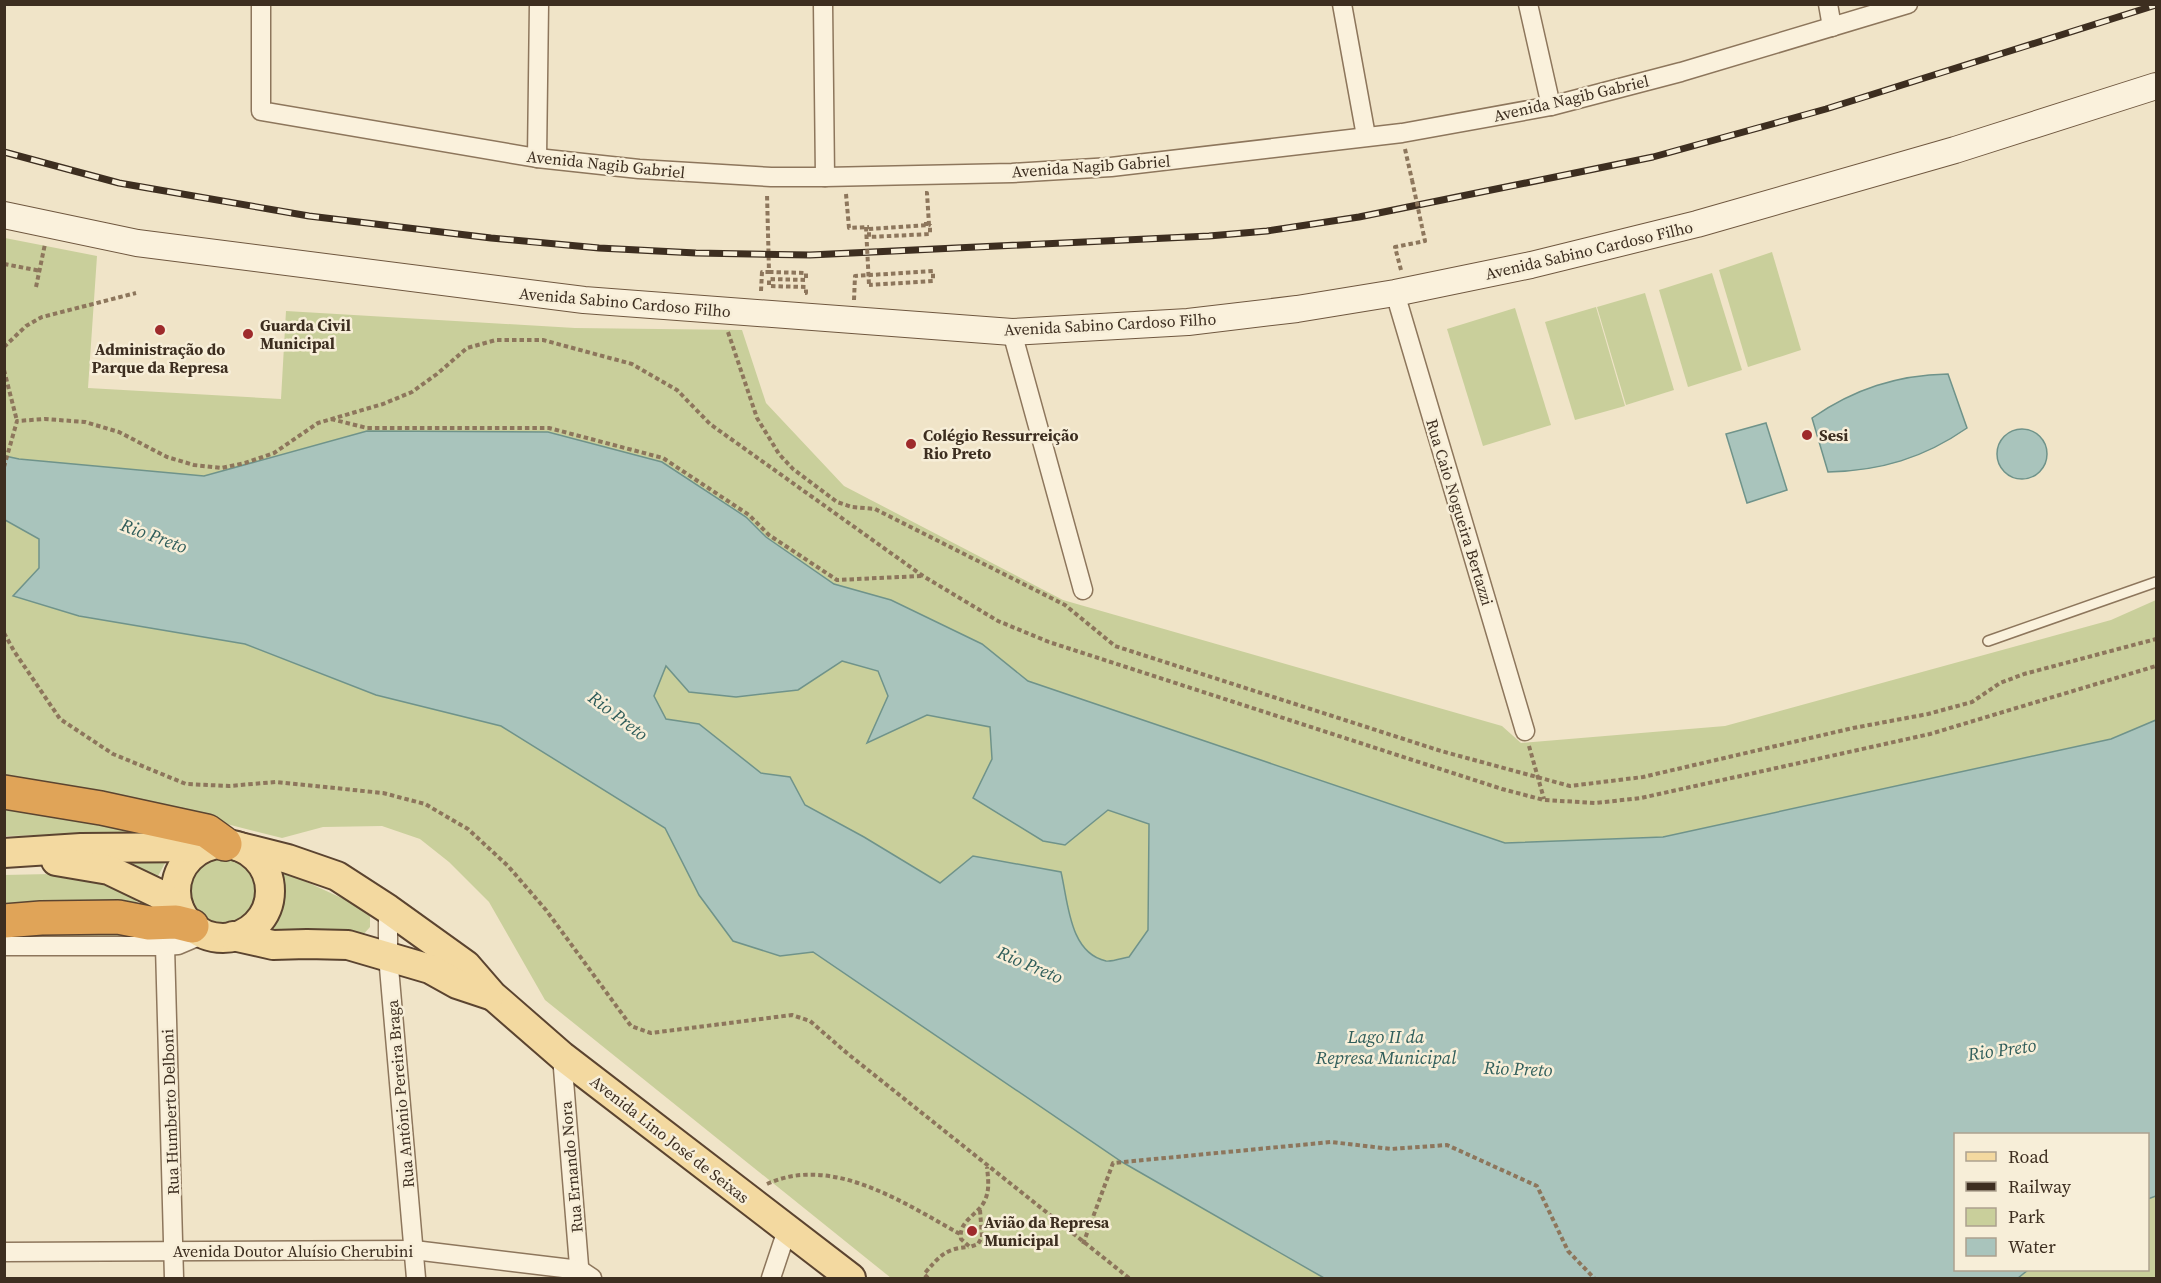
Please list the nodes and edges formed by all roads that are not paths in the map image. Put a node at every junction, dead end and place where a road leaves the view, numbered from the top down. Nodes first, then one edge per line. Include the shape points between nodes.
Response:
1 (261, 4) edge
2 (539, 4) edge
3 (823, 4) edge
4 (1342, 4) edge
5 (1528, 4) edge
6 (1828, 4) edge
7 (1908, 4) edge
8 (1833, 27) junction
9 (2157, 86) edge
10 (2131, 94) junction
11 (2157, 97) edge
12 (1551, 106) junction
13 (1366, 136) junction
14 (537, 158) junction
15 (825, 177) junction
16 (4, 215) edge
17 (1395, 293) junction
18 (1012, 332) junction
19 (2157, 582) edge
20 (1083, 590) dead end
21 (1988, 641) dead end
22 (1525, 731) road end
23 (4, 792) edge
24 (223, 846) junction
25 (15, 853) edge
26 (388, 909) junction
27 (4, 921) edge
28 (192, 923) junction
29 (234, 936) junction
30 (4, 946) edge
31 (165, 946) junction
32 (388, 956) junction
33 (492, 995) junction
34 (562, 1056) junction
35 (788, 1230) junction
36 (414, 1250) junction
37 (174, 1251) junction
38 (4, 1252) edge
39 (584, 1276) edge
40 (174, 1278) edge
41 (416, 1278) edge
42 (771, 1278) edge
43 (851, 1278) edge

1 - 14 street, Avenida Nagib Gabriel via 261,111
2 - 14 street
3 - 15 street
4 - 13 street
5 - 12 street
6 - 8 street
7 - 8 street, Avenida Nagib Gabriel
8 - 12 street, Avenida Nagib Gabriel
9 - 10 main road, Avenida Sabino Cardoso Filho
10 - 11 lane
10 - 17 main road, Avenida Sabino Cardoso Filho via 1955,150 1697,224
12 - 13 street, Avenida Nagib Gabriel
13 - 15 street, Avenida Nagib Gabriel via 1111,167
14 - 15 street, Avenida Nagib Gabriel via 639,169
16 - 18 main road, Avenida Sabino Cardoso Filho via 137,243 584,300
17 - 18 main road, Avenida Sabino Cardoso Filho via 1188,322
17 - 22 street, Rua Caio Nogueira Bertazzi
18 - 20 street
19 - 21 lane
23 - 24 highway via 207,831
24 - 25 main road, Avenida Lino José de Seixas
24 - 26 main road, Avenida Lino José de Seixas via 288,859 337,876
24 - 28 main road via 188,860 177,879 176,893
24 - 29 main road via 253,855 263,866 270,894 259,921
25 - 28 main road, Avenida Lino José de Seixas via 109,870 157,894
26 - 32 street, Rua Antônio Pereira Braga
26 - 33 main road, Avenida Lino José de Seixas via 466,965
27 - 28 highway via 118,917 149,923
28 - 29 main road via 219,938
28 - 31 street via 178,945
29 - 32 main road, Avenida Lino José de Seixas via 273,945 348,945
30 - 31 street
31 - 37 street, Rua Humberto Delboni
32 - 33 main road, Avenida Lino José de Seixas
32 - 36 street, Rua Antônio Pereira Braga
33 - 34 main road, Avenida Lino José de Seixas
34 - 35 main road, Avenida Lino José de Seixas
34 - 39 street, Rua Ernando Nora
35 - 42 street
35 - 43 main road, Avenida Lino José de Seixas
36 - 37 street, Avenida Doutor Aluísio Cherubini
36 - 39 street, Avenida Doutor Aluísio Cherubini
36 - 41 street, Rua Antônio Pereira Braga
37 - 38 street, Avenida Doutor Aluísio Cherubini
37 - 40 street, Rua Humberto Delboni

